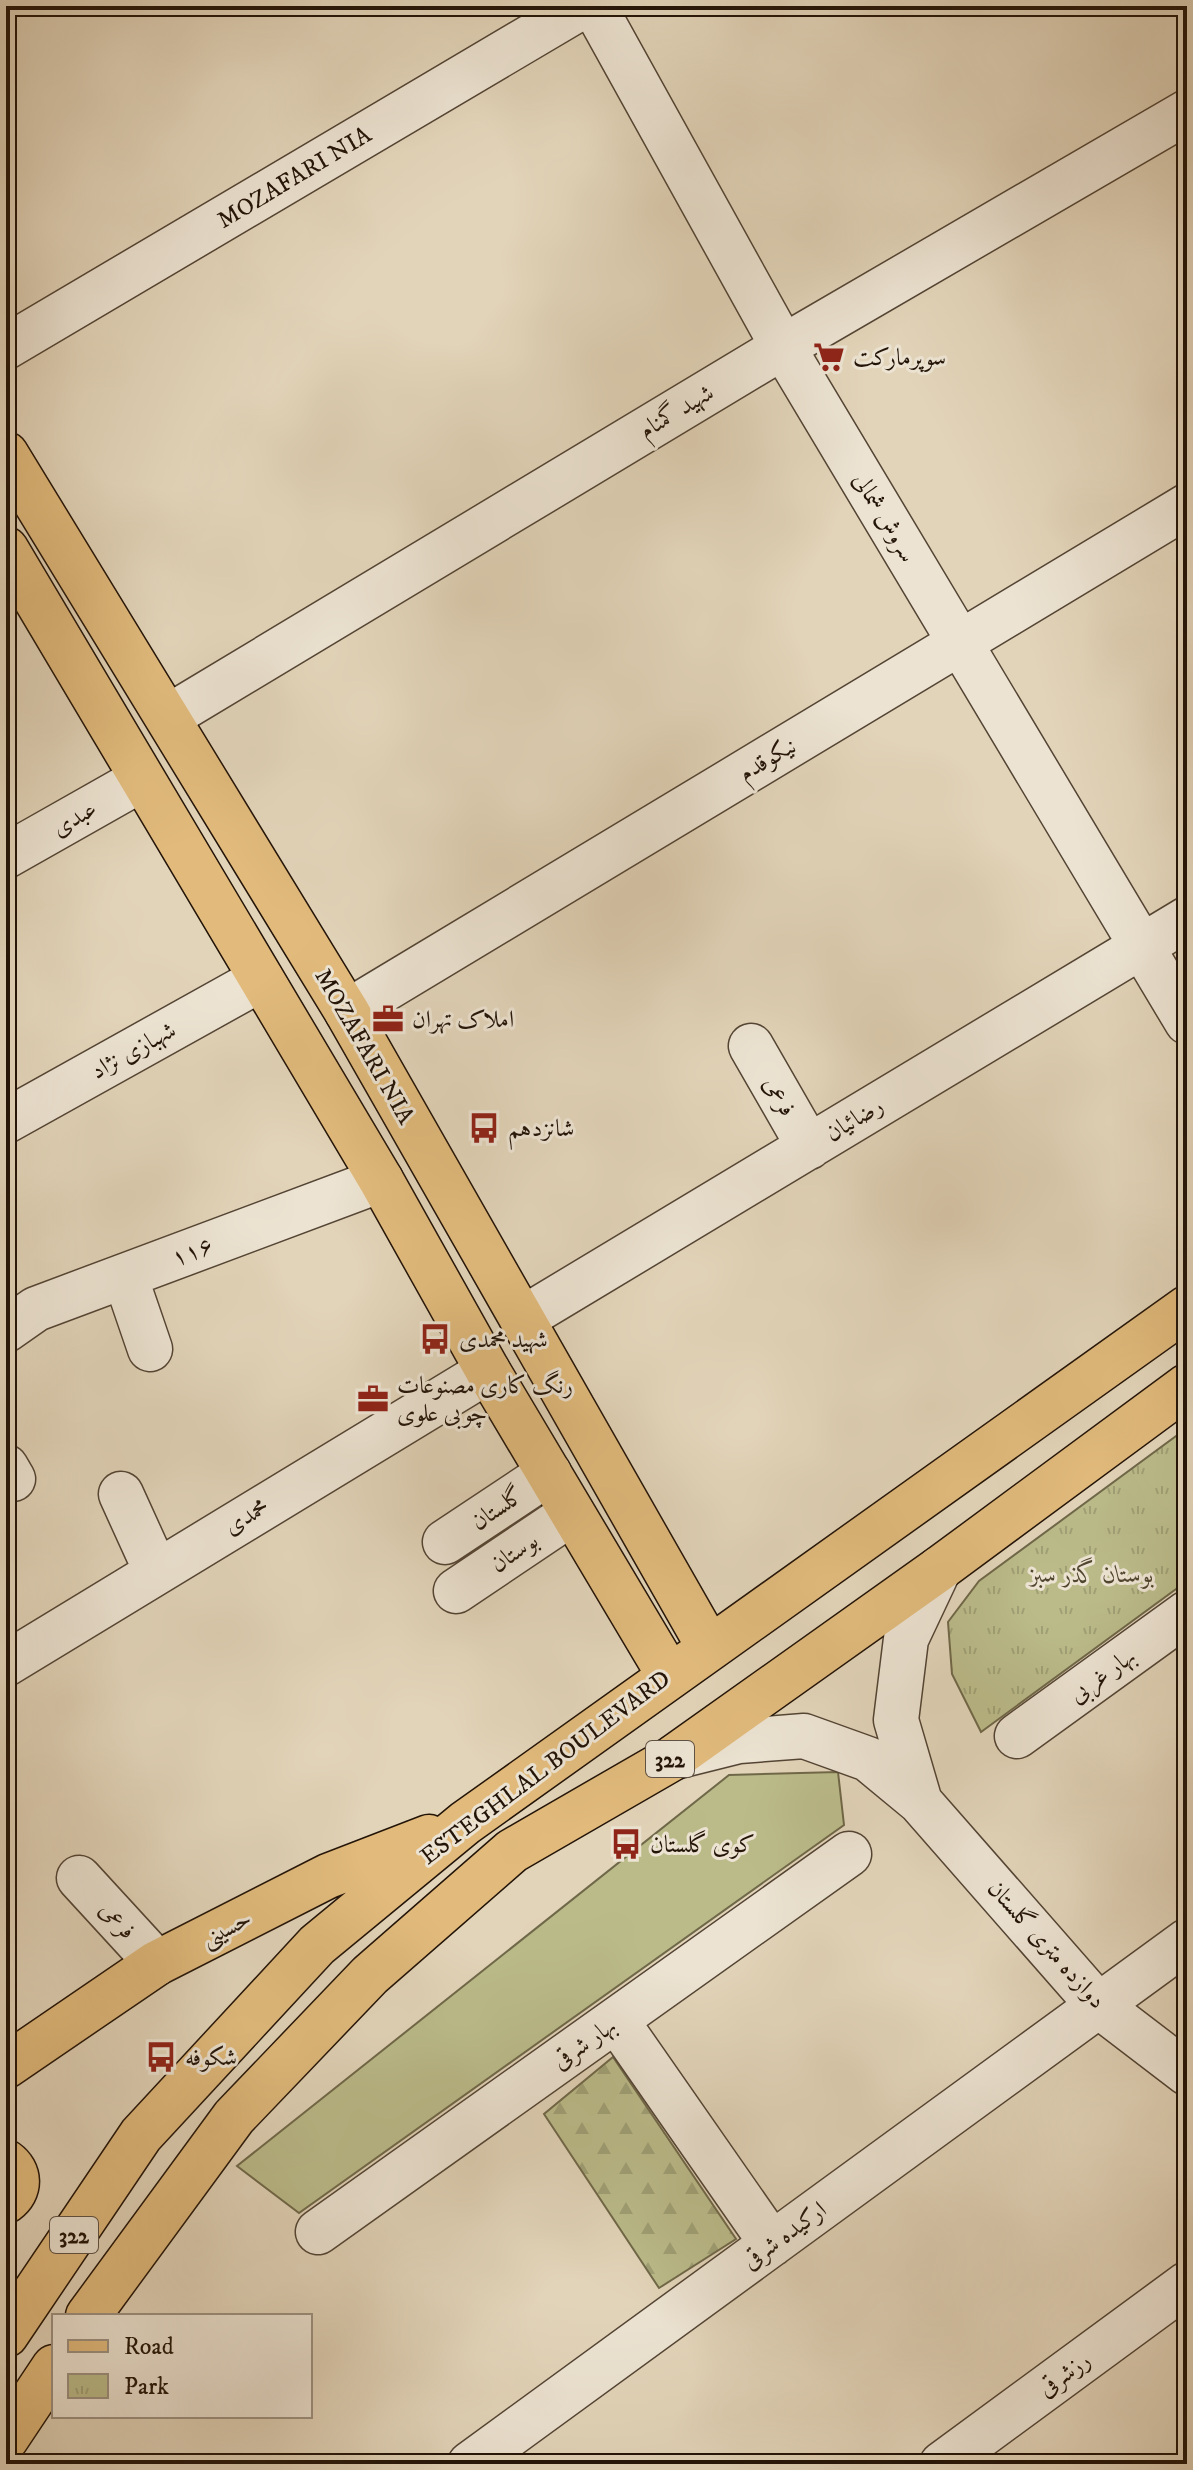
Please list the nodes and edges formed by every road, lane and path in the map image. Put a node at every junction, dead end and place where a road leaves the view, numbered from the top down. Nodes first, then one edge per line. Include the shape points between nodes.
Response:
1 (583, 6) edge
2 (594, 6) edge
3 (1187, 112) edge
4 (6, 347) edge
5 (783, 347) junction
6 (6, 454) edge
7 (1187, 506) edge
8 (13, 575) edge
9 (960, 643) junction
10 (168, 717) junction
11 (142, 779) junction
12 (6, 856) edge
13 (1187, 919) edge
14 (1142, 946) junction
15 (261, 979) junction
16 (347, 1012) junction
17 (1187, 1022) edge
18 (751, 1046) dead end
19 (6, 1121) edge
20 (809, 1147) junction
21 (381, 1180) junction
22 (125, 1276) junction
23 (1187, 1308) edge
24 (522, 1319) junction
25 (6, 1330) edge
26 (150, 1349) dead end
27 (488, 1371) junction
28 (1187, 1386) edge
29 (549, 1473) junction
30 (121, 1494) dead end
31 (572, 1513) junction
32 (445, 1542) dead end
33 (659, 1559) junction
34 (939, 1569) junction
35 (156, 1571) junction
36 (456, 1591) dead end
37 (627, 1604) junction
38 (1187, 1613) edge
39 (709, 1647) junction
40 (6, 1664) edge
41 (669, 1675) junction
42 (1017, 1736) dead end
43 (673, 1758) junction
44 (920, 1802) junction
45 (465, 1823) junction
46 (849, 1854) dead end
47 (79, 1878) dead end
48 (1187, 1941) edge
49 (157, 1963) junction
50 (1098, 2005) junction
51 (616, 2020) junction
52 (6, 2066) edge
53 (1187, 2073) edge
54 (141, 2135) junction
55 (6, 2162) edge
56 (191, 2172) junction
57 (6, 2201) edge
58 (318, 2232) dead end
59 (772, 2244) junction
60 (1187, 2284) edge
61 (89, 2314) edge
62 (6, 2335) edge
63 (52, 2370) edge
64 (6, 2439) edge
65 (470, 2464) edge
66 (942, 2464) edge

1 - 4 street, MOZAFARI NIA
2 - 5 street, سروش شمالی
3 - 5 street, شهید گمنام
5 - 9 street, سروش شمالی
5 - 10 street, شهید گمنام
6 - 10 main road, MOZAFARI NIA
7 - 9 street, نیکوقدم
8 - 11 main road
9 - 14 street, سروش شمالی
9 - 16 street, نیکوقدم
10 - 16 main road, MOZAFARI NIA
11 - 12 street, عبدی
11 - 15 main road
13 - 14 street, رضائیان
14 - 17 street, سروش شمالی
14 - 20 street, رضائیان
15 - 19 street, شهبازی نژاد
15 - 21 main road
16 - 24 main road, MOZAFARI NIA
18 - 20 street, فرعی
20 - 24 street, رضائیان
21 - 22 street, ۱۱۶
21 - 27 main road
22 - 25 street, ۱۱۶ via 36,1309
22 - 26 street
23 - 39 main road, ESTEGHLAL BOULEVARD / 322
24 - 33 main road, MOZAFARI NIA
27 - 29 main road
27 - 35 street, محمدی
28 - 34 main road, ESTEGHLAL BOULEVARD / 322
29 - 31 main road
29 - 32 street, گلستان
30 - 35 street
31 - 36 street, بوستان
31 - 37 main road
33 - 37 main road via 659,1604 644,1610
33 - 39 main road, MOZAFARI NIA
34 - 43 main road, ESTEGHLAL BOULEVARD / 322
34 - 44 street via 906,1639 896,1720
35 - 40 street, محمدی
37 - 41 main road
38 - 42 street, بهار غربی
39 - 41 main road, ESTEGHLAL BOULEVARD / 322
41 - 45 main road, ESTEGHLAL BOULEVARD / 322
43 - 44 street, دوازده متری گلستان via 739,1741 804,1736 868,1759
43 - 56 main road, ESTEGHLAL BOULEVARD / 322 via 512,1851 370,1975 234,2117
44 - 50 street, دوازده متری گلستان
45 - 49 main road, حسینی via 328,1876
45 - 54 main road, ESTEGHLAL BOULEVARD / 322 via 317,1945
46 - 51 street, بهار شرقی
47 - 49 street, فرعی
48 - 50 street, ارکیده شرقی
49 - 52 main road, حسینی
50 - 53 street, دوازده متری گلستان
50 - 59 street, ارکیده شرقی
51 - 58 street, بهار شرقی
51 - 59 street
54 - 56 main road
54 - 62 main road, ESTEGHLAL BOULEVARD / 322
55 - 57 main road via 17,2175 17,2185
56 - 61 main road, ESTEGHLAL BOULEVARD / 322
59 - 65 street, ارکیده شرقی
60 - 66 street, رزشرقی
63 - 64 main road

